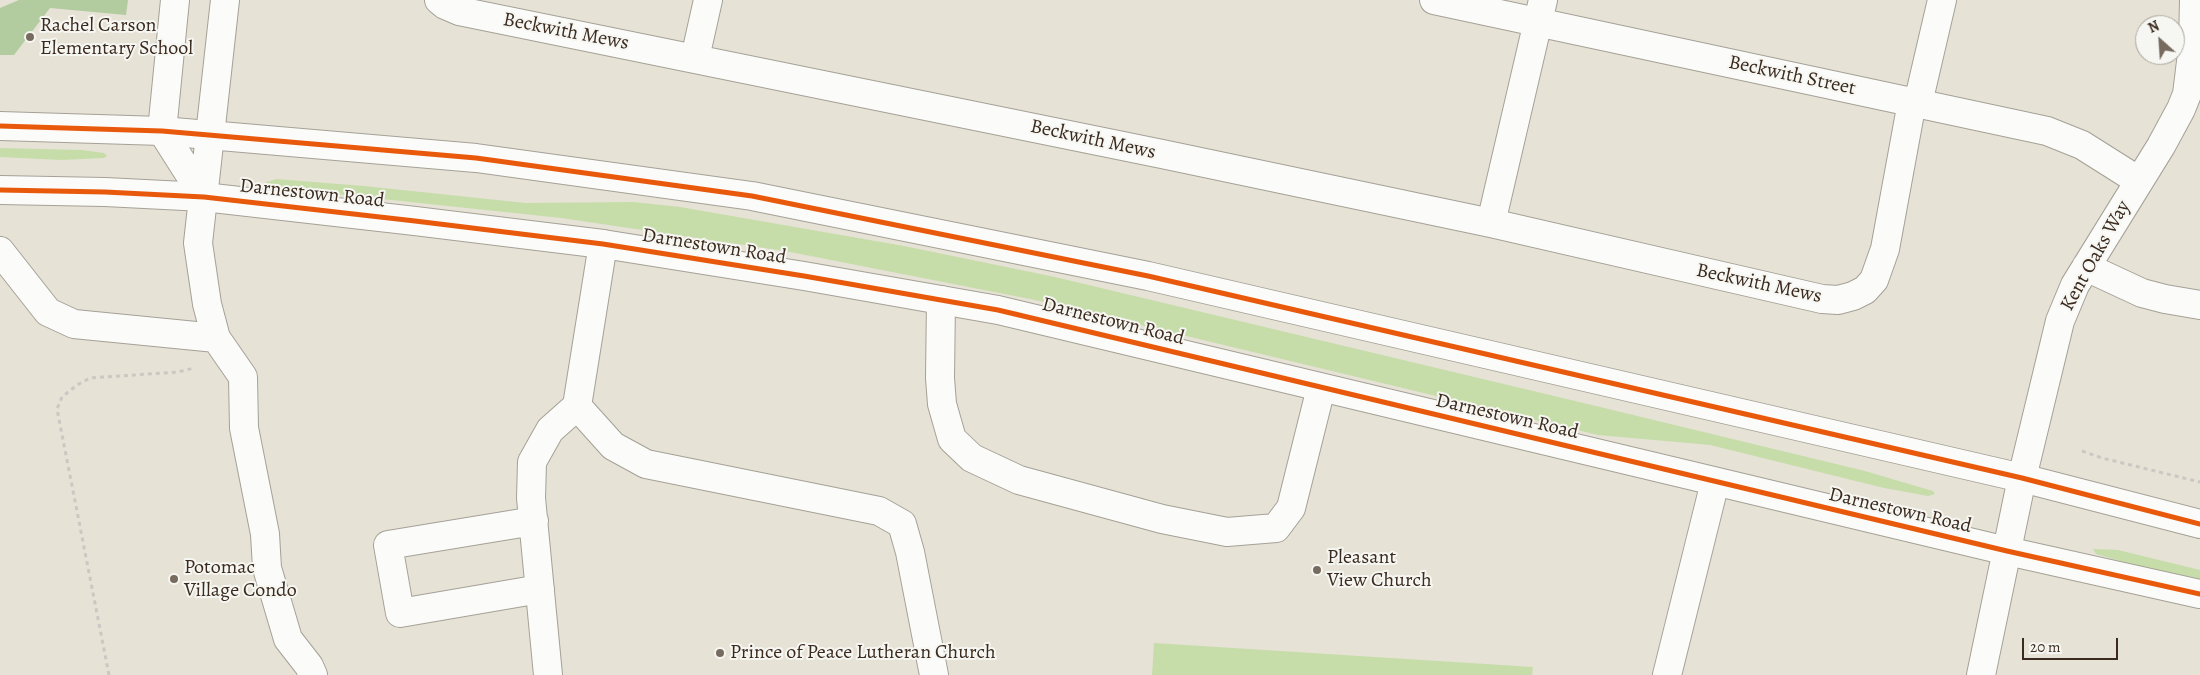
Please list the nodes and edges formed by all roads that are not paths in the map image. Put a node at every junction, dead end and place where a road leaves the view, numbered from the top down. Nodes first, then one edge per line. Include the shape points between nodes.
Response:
1 (175, 0) edge
2 (225, 0) edge
3 (439, 0) edge
4 (708, 0) edge
5 (1434, 0) edge
6 (1942, 0) edge
7 (2194, 0) edge
8 (1540, 11) edge
9 (695, 58) junction
10 (1915, 103) junction
11 (0, 126) edge
12 (162, 131) junction
13 (210, 135) junction
14 (2139, 181) junction
15 (0, 190) edge
16 (204, 197) junction
17 (1491, 224) junction
18 (603, 244) junction
19 (0, 251) edge
20 (2086, 267) junction
21 (941, 300) junction
22 (2200, 304) edge
23 (216, 338) junction
24 (1321, 388) junction
25 (577, 406) junction
26 (2022, 478) junction
27 (1714, 482) junction
28 (534, 521) junction
29 (2200, 524) edge
30 (2007, 551) junction
31 (540, 590) junction
32 (2200, 594) edge
33 (313, 675) edge
34 (548, 675) edge
35 (934, 675) edge
36 (1667, 675) edge
37 (1981, 675) edge

1 - 12 main road
2 - 13 main road
3 - 9 main road, Beckwith Mews via 459,11
4 - 9 main road
5 - 8 main road, Beckwith Street
6 - 10 main road, Beckwith Mews
7 - 14 main road, Kent Oaks Way via 2187,94
8 - 10 main road, Beckwith Street
8 - 17 main road
9 - 17 main road, Beckwith Mews
10 - 14 main road, Beckwith Street via 2065,136
10 - 17 main road, Beckwith Mews via 1880,267 1865,290 1853,296 1838,300 1813,298
11 - 12 main road
12 - 13 main road
12 - 16 main road
13 - 16 main road
13 - 26 main road via 476,158 752,196 1148,276
14 - 20 main road, Kent Oaks Way
15 - 16 main road, Darnestown Road
16 - 18 main road, Darnestown Road
16 - 23 main road via 198,243 207,304
18 - 21 main road, Darnestown Road
18 - 25 main road
19 - 23 main road via 48,312 74,324
20 - 22 main road via 2142,293
20 - 26 main road, Kent Oaks Way via 2060,320
21 - 24 main road, Darnestown Road via 998,310
21 - 24 main road via 942,404 952,439 972,458 1019,480 1162,518 1228,532 1276,528 1291,508
23 - 33 main road via 243,377 244,428 265,534 267,568 288,639
24 - 27 main road, Darnestown Road
25 - 28 main road via 550,430 532,462
25 - 35 main road via 613,446 646,464 879,511 902,524
26 - 29 main road
26 - 30 main road, Kent Oaks Way
27 - 30 main road, Darnestown Road
27 - 36 main road
28 - 31 main road
28 - 31 main road via 388,546 400,613
30 - 32 main road, Darnestown Road
30 - 37 main road, Kent Oaks Way
31 - 34 main road

